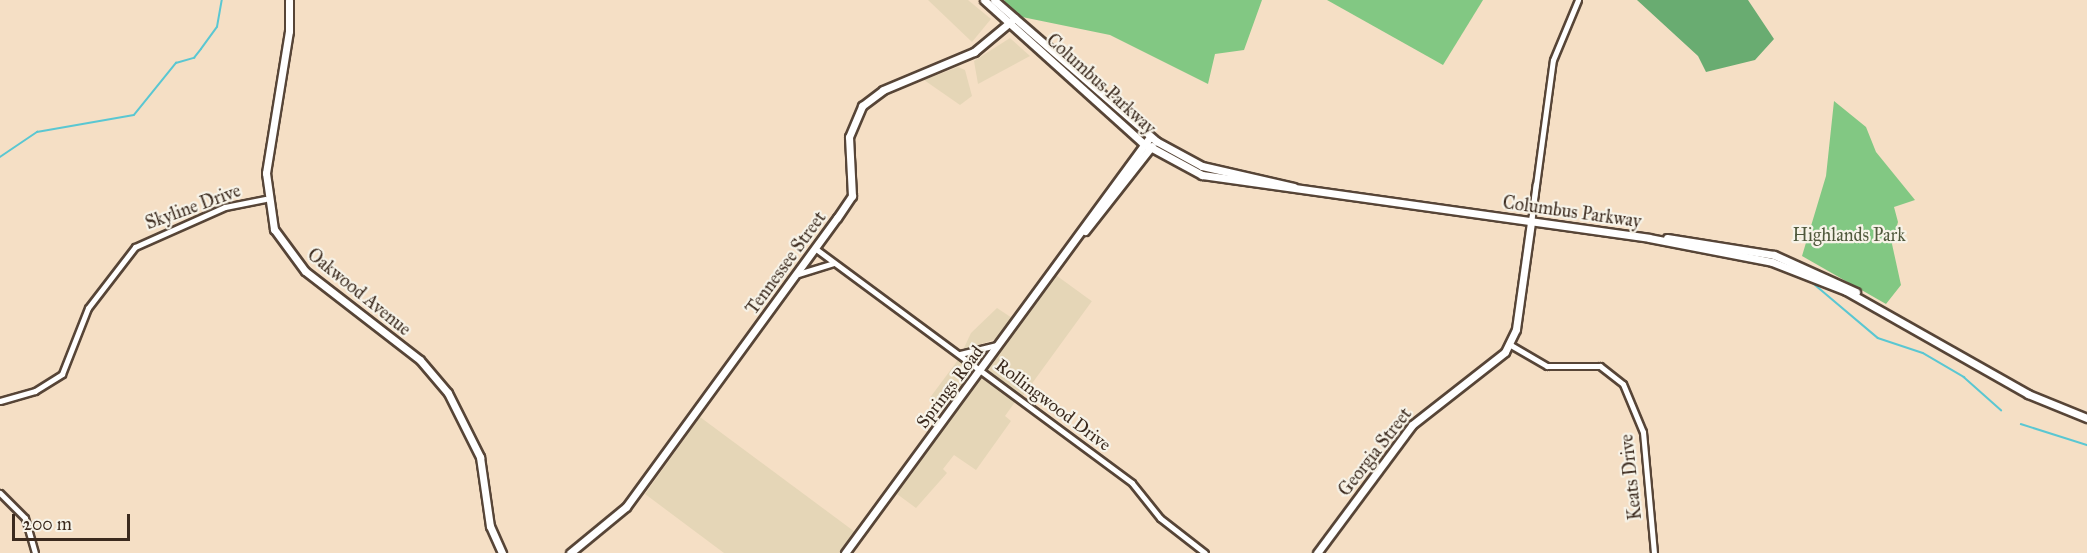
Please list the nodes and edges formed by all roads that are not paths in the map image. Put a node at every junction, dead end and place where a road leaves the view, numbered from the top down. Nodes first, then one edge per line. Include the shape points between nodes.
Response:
1 (289, 0) edge
2 (984, 0) edge
3 (994, 0) edge
4 (1578, 0) edge
5 (1012, 21) junction
6 (1153, 139) junction
7 (1143, 143) junction
8 (1150, 148) junction
9 (1314, 193) junction
10 (265, 199) junction
11 (1531, 222) junction
12 (1078, 239) junction
13 (816, 249) junction
14 (833, 263) junction
15 (798, 274) junction
16 (1001, 343) junction
17 (1509, 344) junction
18 (959, 354) junction
19 (981, 370) junction
20 (0, 401) edge
21 (2087, 418) edge
22 (0, 493) edge
23 (35, 553) edge
24 (502, 553) edge
25 (570, 553) edge
26 (845, 553) edge
27 (1205, 553) edge
28 (1317, 553) edge
29 (1654, 553) edge

1 - 10 main road, Oakwood Avenue
2 - 5 main road, Columbus Parkway
3 - 5 main road, Columbus Parkway
4 - 11 street via 1553,60
5 - 6 main road, Columbus Parkway
5 - 7 main road, Columbus Parkway
5 - 13 main road, Tennessee Street via 974,52 883,90 862,106 849,137 852,196
6 - 7 main road, Springs Road
6 - 8 main road, Springs Road
6 - 9 main road, Columbus Parkway via 1202,166
7 - 8 main road, Columbus Parkway
7 - 12 main road, Springs Road
8 - 9 main road, Columbus Parkway via 1226,182
8 - 12 main road, Springs Road
9 - 11 main road, Columbus Parkway
10 - 20 street, Skyline Drive via 225,207 135,247 88,308 62,374 35,391
10 - 24 main road, Oakwood Avenue via 273,228 296,262 420,360 448,393 480,457 490,525
11 - 17 main road
11 - 21 main road, Columbus Parkway via 1649,238 1772,262 1893,316 2028,394
12 - 16 main road, Springs Road
13 - 14 street, Rollingwood Drive
13 - 15 main road, Tennessee Street
14 - 15 street via 810,267
14 - 18 street, Rollingwood Drive
15 - 25 main road, Tennessee Street via 626,507
16 - 18 street via 978,353
16 - 19 main road, Springs Road
17 - 28 main road, Georgia Street via 1496,362 1412,425
17 - 29 street, Keats Drive via 1547,366 1600,366 1623,384 1643,432
18 - 19 street, Rollingwood Drive
19 - 26 main road, Springs Road
19 - 27 street, Rollingwood Drive via 1132,483 1160,518
22 - 23 street via 25,518

